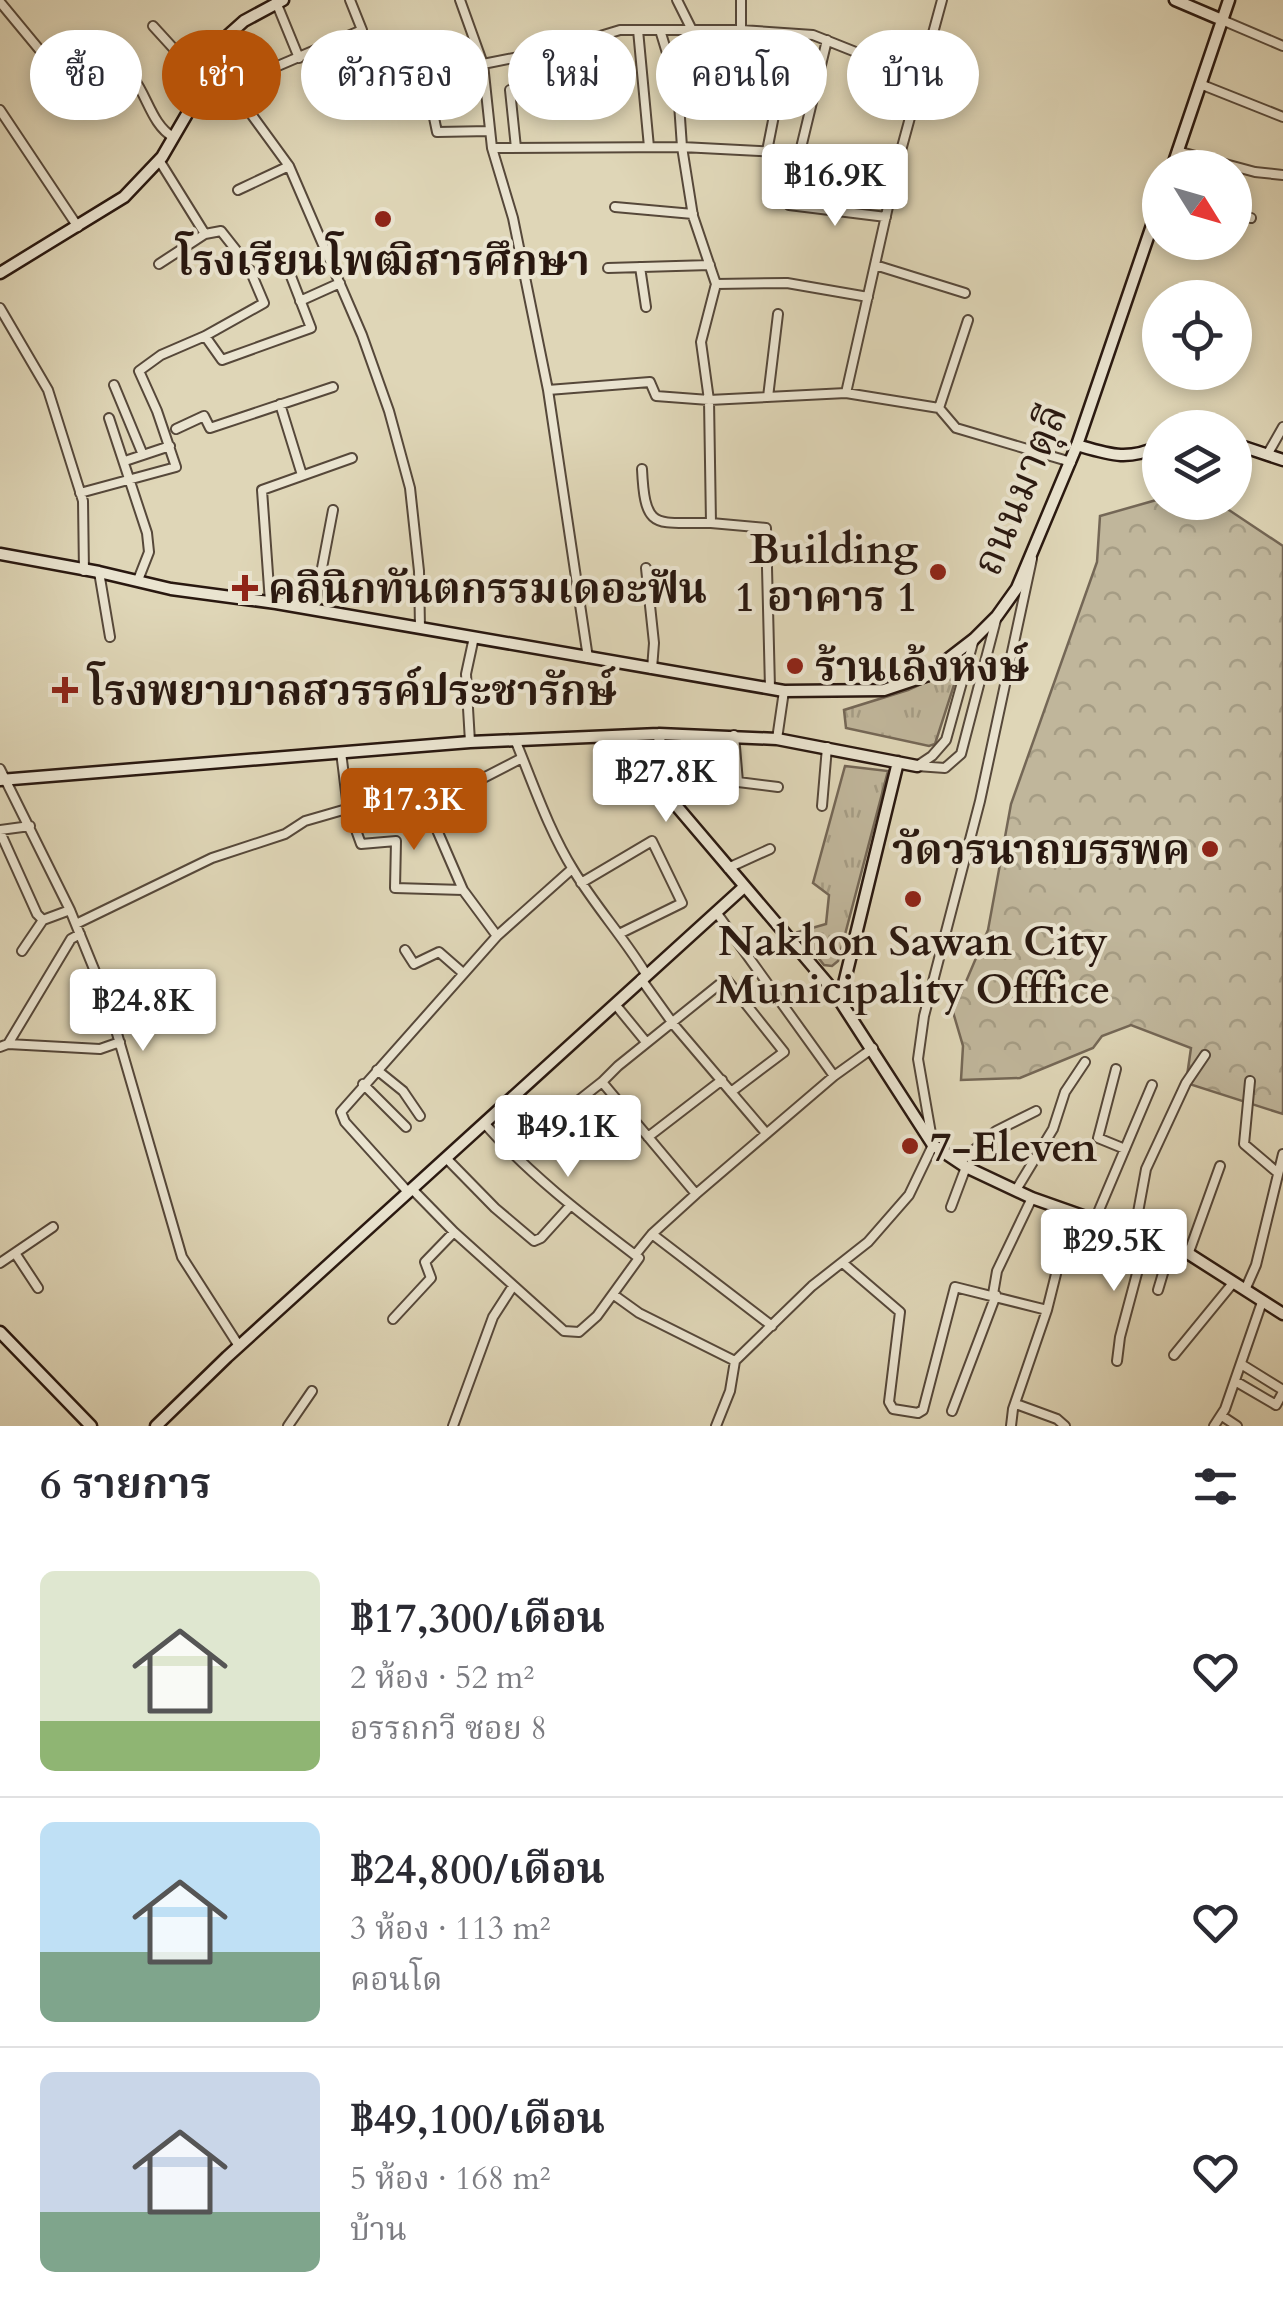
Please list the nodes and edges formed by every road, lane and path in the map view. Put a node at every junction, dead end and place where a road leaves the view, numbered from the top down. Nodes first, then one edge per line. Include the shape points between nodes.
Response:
1 (350, 0) edge
2 (460, 0) edge
3 (677, 0) edge
4 (741, 0) edge
5 (942, 0) edge
6 (1175, 0) edge
7 (1229, 0) edge
8 (279, 1) edge
9 (0, 2) edge
10 (1222, 20) junction
11 (153, 26) dead end
12 (234, 30) edge
13 (470, 30) edge
14 (638, 30) junction
15 (656, 30) edge
16 (692, 30) edge
17 (742, 30) edge
18 (934, 30) edge
19 (162, 36) edge
20 (827, 40) edge
21 (1283, 46) edge
22 (847, 48) edge
23 (298, 58) junction
24 (488, 63) edge
25 (281, 65) edge
26 (1200, 84) junction
27 (0, 110) edge
28 (488, 113) edge
29 (1283, 117) edge
30 (182, 120) edge
31 (256, 120) edge
32 (434, 120) edge
33 (513, 120) edge
34 (680, 120) edge
35 (773, 120) edge
36 (808, 120) edge
37 (909, 120) edge
38 (490, 131) junction
39 (172, 137) junction
40 (649, 147) junction
41 (492, 148) junction
42 (516, 148) junction
43 (682, 148) junction
44 (1177, 150) edge
45 (767, 151) junction
46 (800, 152) junction
47 (898, 158) junction
48 (159, 160) junction
49 (289, 166) junction
50 (1252, 171) edge
51 (1283, 175) edge
52 (238, 190) dead end
53 (789, 205) dead end
54 (615, 207) dead end
55 (693, 214) junction
56 (886, 217) junction
57 (78, 227) junction
58 (205, 234) junction
59 (236, 250) dead end
60 (1142, 255) edge
61 (159, 264) dead end
62 (875, 265) junction
63 (287, 266) dead end
64 (710, 266) junction
65 (640, 267) junction
66 (608, 268) dead end
67 (250, 270) dead end
68 (0, 273) edge
69 (340, 283) junction
70 (716, 284) junction
71 (966, 292) dead end
72 (868, 298) junction
73 (300, 300) junction
74 (646, 307) dead end
75 (0, 308) edge
76 (778, 314) dead end
77 (968, 320) dead end
78 (206, 336) junction
79 (114, 386) dead end
80 (333, 387) dead end
81 (548, 390) junction
82 (846, 393) junction
83 (768, 397) junction
84 (708, 400) junction
85 (280, 404) junction
86 (939, 408) junction
87 (109, 418) dead end
88 (1283, 427) edge
89 (176, 429) dead end
90 (1078, 445) junction
91 (170, 446) junction
92 (1252, 450) edge
93 (1142, 453) edge
94 (143, 455) junction
95 (1267, 455) junction
96 (352, 458) dead end
97 (1283, 460) edge
98 (125, 461) junction
99 (1071, 462) junction
100 (642, 469) dead end
101 (302, 476) junction
102 (131, 479) junction
103 (80, 493) junction
104 (332, 510) dead end
105 (712, 523) junction
106 (1034, 553) junction
107 (0, 554) edge
108 (646, 568) dead end
109 (84, 571) junction
110 (99, 572) junction
111 (138, 580) junction
112 (270, 602) junction
113 (314, 610) junction
114 (997, 616) junction
115 (420, 628) junction
116 (110, 637) dead end
117 (474, 637) junction
118 (974, 640) junction
119 (588, 658) junction
120 (652, 669) junction
121 (770, 688) junction
122 (784, 691) junction
123 (658, 734) junction
124 (734, 735) junction
125 (776, 739) junction
126 (470, 742) junction
127 (516, 742) junction
128 (827, 747) junction
129 (341, 752) junction
130 (522, 758) junction
131 (898, 762) junction
132 (917, 766) junction
133 (0, 769) edge
134 (4, 780) edge
135 (778, 788) dead end
136 (822, 806) dead end
137 (428, 807) junction
138 (348, 808) junction
139 (30, 826) junction
140 (0, 831) edge
141 (770, 849) dead end
142 (572, 868) junction
143 (728, 868) junction
144 (581, 882) junction
145 (744, 887) junction
146 (463, 890) junction
147 (70, 910) junction
148 (716, 912) junction
149 (44, 920) junction
150 (76, 924) junction
151 (80, 934) junction
152 (621, 934) junction
153 (496, 936) junction
154 (22, 950) dead end
155 (405, 950) dead end
156 (849, 966) junction
157 (462, 973) junction
158 (821, 975) junction
159 (644, 977) junction
160 (840, 1000) junction
161 (619, 1009) dead end
162 (672, 1022) junction
163 (120, 1042) junction
164 (646, 1042) junction
165 (4, 1046) edge
166 (873, 1048) junction
167 (1206, 1056) dead end
168 (1085, 1062) dead end
169 (1116, 1069) dead end
170 (377, 1070) junction
171 (834, 1076) junction
172 (722, 1080) junction
173 (1250, 1081) dead end
174 (602, 1082) junction
175 (920, 1082) junction
176 (363, 1084) junction
177 (1152, 1084) dead end
178 (731, 1092) junction
179 (904, 1096) junction
180 (1036, 1111) dead end
181 (564, 1112) dead end
182 (420, 1116) dead end
183 (484, 1123) junction
184 (406, 1127) dead end
185 (766, 1133) junction
186 (648, 1136) junction
187 (933, 1144) junction
188 (1125, 1148) junction
189 (1282, 1154) edge
190 (446, 1158) junction
191 (962, 1165) junction
192 (1220, 1166) dead end
193 (1278, 1173) junction
194 (1016, 1190) junction
195 (410, 1191) junction
196 (696, 1194) junction
197 (1032, 1198) junction
198 (570, 1206) junction
199 (951, 1207) dead end
200 (1071, 1214) junction
201 (1094, 1222) junction
202 (52, 1227) dead end
203 (454, 1232) junction
204 (1148, 1232) junction
205 (652, 1234) junction
206 (1134, 1234) junction
207 (1172, 1242) junction
208 (15, 1252) junction
209 (1062, 1252) junction
210 (1189, 1252) junction
211 (635, 1255) junction
212 (1105, 1261) dead end
213 (0, 1262) edge
214 (844, 1264) junction
215 (1234, 1282) junction
216 (514, 1286) junction
217 (38, 1288) dead end
218 (1158, 1290) dead end
219 (1245, 1290) junction
220 (614, 1294) junction
221 (994, 1294) junction
222 (1262, 1302) junction
223 (1047, 1310) junction
224 (1283, 1314) edge
225 (393, 1319) dead end
226 (772, 1326) junction
227 (0, 1332) edge
228 (239, 1346) junction
229 (1174, 1355) dead end
230 (735, 1361) junction
231 (1118, 1361) dead end
232 (1241, 1364) junction
233 (1235, 1380) junction
234 (312, 1391) dead end
235 (1283, 1391) edge
236 (1016, 1404) junction
237 (952, 1411) dead end
238 (1222, 1416) junction
239 (91, 1426) edge
240 (156, 1426) edge
241 (288, 1426) edge
242 (453, 1426) edge
243 (716, 1426) edge
244 (1011, 1426) edge
245 (1065, 1426) edge
246 (1214, 1426) edge
247 (1238, 1426) edge

1 - 23 street via 362,30
2 - 13 street
3 - 16 street
4 - 17 street
5 - 18 street
6 - 10 street
7 - 10 street
8 - 12 street
8 - 23 street
9 - 39 street via 68,82 120,64
10 - 21 street
10 - 26 street
11 - 19 street
14 - 15 street
14 - 24 street
14 - 40 street
20 - 22 street
23 - 25 street
26 - 29 street
26 - 44 street
27 - 57 street
28 - 38 street
30 - 39 street
31 - 49 street
32 - 38 street via 436,131
33 - 42 street
34 - 43 street
35 - 45 street
36 - 46 street
37 - 47 street
38 - 41 street
39 - 48 street
40 - 42 street
40 - 43 street
41 - 42 street
41 - 81 street
43 - 45 street
43 - 55 street
45 - 46 street
46 - 47 street
47 - 56 street
48 - 57 street via 124,197
48 - 58 street
49 - 52 street
49 - 69 street
50 - 51 street
53 - 56 street
54 - 55 street
55 - 64 street
56 - 62 street
57 - 68 street
58 - 59 street via 221,231
58 - 61 street
60 - 90 street, ถนนมาตุลี
62 - 71 street
62 - 72 street
63 - 73 street
64 - 65 street
64 - 70 street
65 - 66 street
65 - 74 street
67 - 78 street via 264,303
69 - 73 street
69 - 115 street via 389,411 410,488
70 - 72 street via 787,283
70 - 84 street via 701,342
72 - 82 street
73 - 78 street via 311,328 272,344 222,360
75 - 103 street via 48,390
76 - 83 street
77 - 86 street
78 - 91 street via 139,371
79 - 94 street
80 - 85 street
81 - 84 street via 650,382 656,396
81 - 119 street
82 - 83 street
82 - 86 street
83 - 84 street
84 - 105 street
85 - 89 street via 210,428 204,416
85 - 101 street
86 - 99 street via 956,428
87 - 98 street
88 - 95 street
90 - 93 street via 1118,457
90 - 99 street, ถนนมาตุลี
91 - 94 street
91 - 102 street via 176,467
92 - 95 street
94 - 98 street
95 - 97 street
96 - 101 street
98 - 102 street
99 - 106 street, ถนนมาตุลี
100 - 105 street via 644,507 652,516
101 - 112 street via 260,494
102 - 103 street
102 - 111 street via 148,533
103 - 109 street
104 - 113 street
105 - 121 street via 766,528
106 - 114 street, ถนนมาตุลี
106 - 175 street via 924,1016
107 - 109 street, ถนนมาตุลี
108 - 120 street
109 - 110 street, ถนนมาตุลี
110 - 111 street, ถนนมาตุลี
110 - 116 street
111 - 112 street, ถนนมาตุลี
112 - 113 street, ถนนมาตุลี
113 - 115 street, ถนนมาตุลี
114 - 118 street, ถนนมาตุลี
114 - 132 street via 961,754 946,768
115 - 117 street, ถนนมาตุลี
117 - 119 street, ถนนมาตุลี
117 - 126 street via 466,674
118 - 122 street, ถนนมาตุลี via 926,676 884,690
118 - 132 street via 946,740
119 - 120 street, ถนนมาตุลี
120 - 121 street, ถนนมาตุลี
121 - 122 street, ถนนมาตุลี
122 - 125 street
123 - 124 street
123 - 127 street
123 - 143 street via 662,776 674,803
124 - 125 street
124 - 135 street via 738,782
125 - 128 street
126 - 127 street
126 - 129 street
127 - 130 street
128 - 131 street
128 - 136 street
129 - 134 street
129 - 138 street
130 - 137 street
130 - 142 street
131 - 132 street
131 - 156 street
133 - 134 street
134 - 139 street
137 - 138 street
137 - 146 street
138 - 146 street via 360,844 396,841 394,888
138 - 150 street via 212,858
139 - 140 street
139 - 147 street
140 - 149 street
141 - 143 street
142 - 144 street
142 - 153 street
143 - 145 street
144 - 152 street
144 - 152 street via 652,841 682,903
145 - 148 street
145 - 158 street
146 - 153 street
147 - 149 street
147 - 150 street
148 - 159 street
148 - 171 street
149 - 154 street
150 - 151 street
151 - 163 street
151 - 165 street
152 - 159 street
153 - 157 street
155 - 157 street via 414,964 439,952
156 - 158 street via 832,977
156 - 160 street
157 - 170 street
158 - 160 street
159 - 162 street
159 - 183 street
160 - 166 street
161 - 164 street
162 - 164 street
162 - 172 street
162 - 178 street via 726,979 784,1052
163 - 165 street via 100,1049
163 - 228 street via 182,1256
164 - 174 street
166 - 171 street
166 - 179 street
167 - 206 street via 1186,1083 1146,1169
168 - 194 street
169 - 188 street via 1098,1138
170 - 176 street
170 - 182 street via 404,1091
171 - 185 street
172 - 178 street
172 - 186 street
173 - 193 street via 1244,1144
174 - 181 street
174 - 186 street
175 - 179 street via 918,1096
175 - 187 street
176 - 184 street
176 - 195 street via 340,1112 344,1122
177 - 188 street
178 - 185 street
179 - 187 street
180 - 191 street via 996,1131
183 - 190 street
183 - 198 street
185 - 196 street
186 - 196 street
187 - 191 street
187 - 214 street via 909,1195
188 - 201 street
189 - 193 street
190 - 195 street
190 - 198 street via 534,1241
191 - 194 street
191 - 199 street
192 - 210 street
193 - 219 street
194 - 197 street
195 - 203 street
195 - 228 street
196 - 205 street
197 - 200 street
197 - 221 street via 997,1271
198 - 211 street
200 - 201 street
200 - 209 street
201 - 206 street
202 - 208 street
203 - 216 street
203 - 225 street via 424,1262 431,1278
204 - 206 street
204 - 207 street
204 - 231 street
205 - 211 street
205 - 226 street
207 - 210 street
207 - 218 street
208 - 213 street
208 - 217 street
209 - 212 street
209 - 223 street
210 - 215 street
211 - 220 street
214 - 221 street via 900,1312 894,1409 923,1410 955,1287
214 - 226 street
215 - 219 street
215 - 229 street
216 - 220 street via 564,1331 579,1332
216 - 242 street via 494,1317
219 - 222 street
220 - 230 street
221 - 223 street
221 - 237 street
222 - 224 street
222 - 232 street
223 - 236 street
226 - 230 street
227 - 239 street
228 - 240 street
230 - 243 street
232 - 233 street
232 - 235 street
233 - 235 street via 1276,1405
233 - 238 street
234 - 241 street
236 - 244 street
236 - 245 street
238 - 246 street
238 - 247 street

